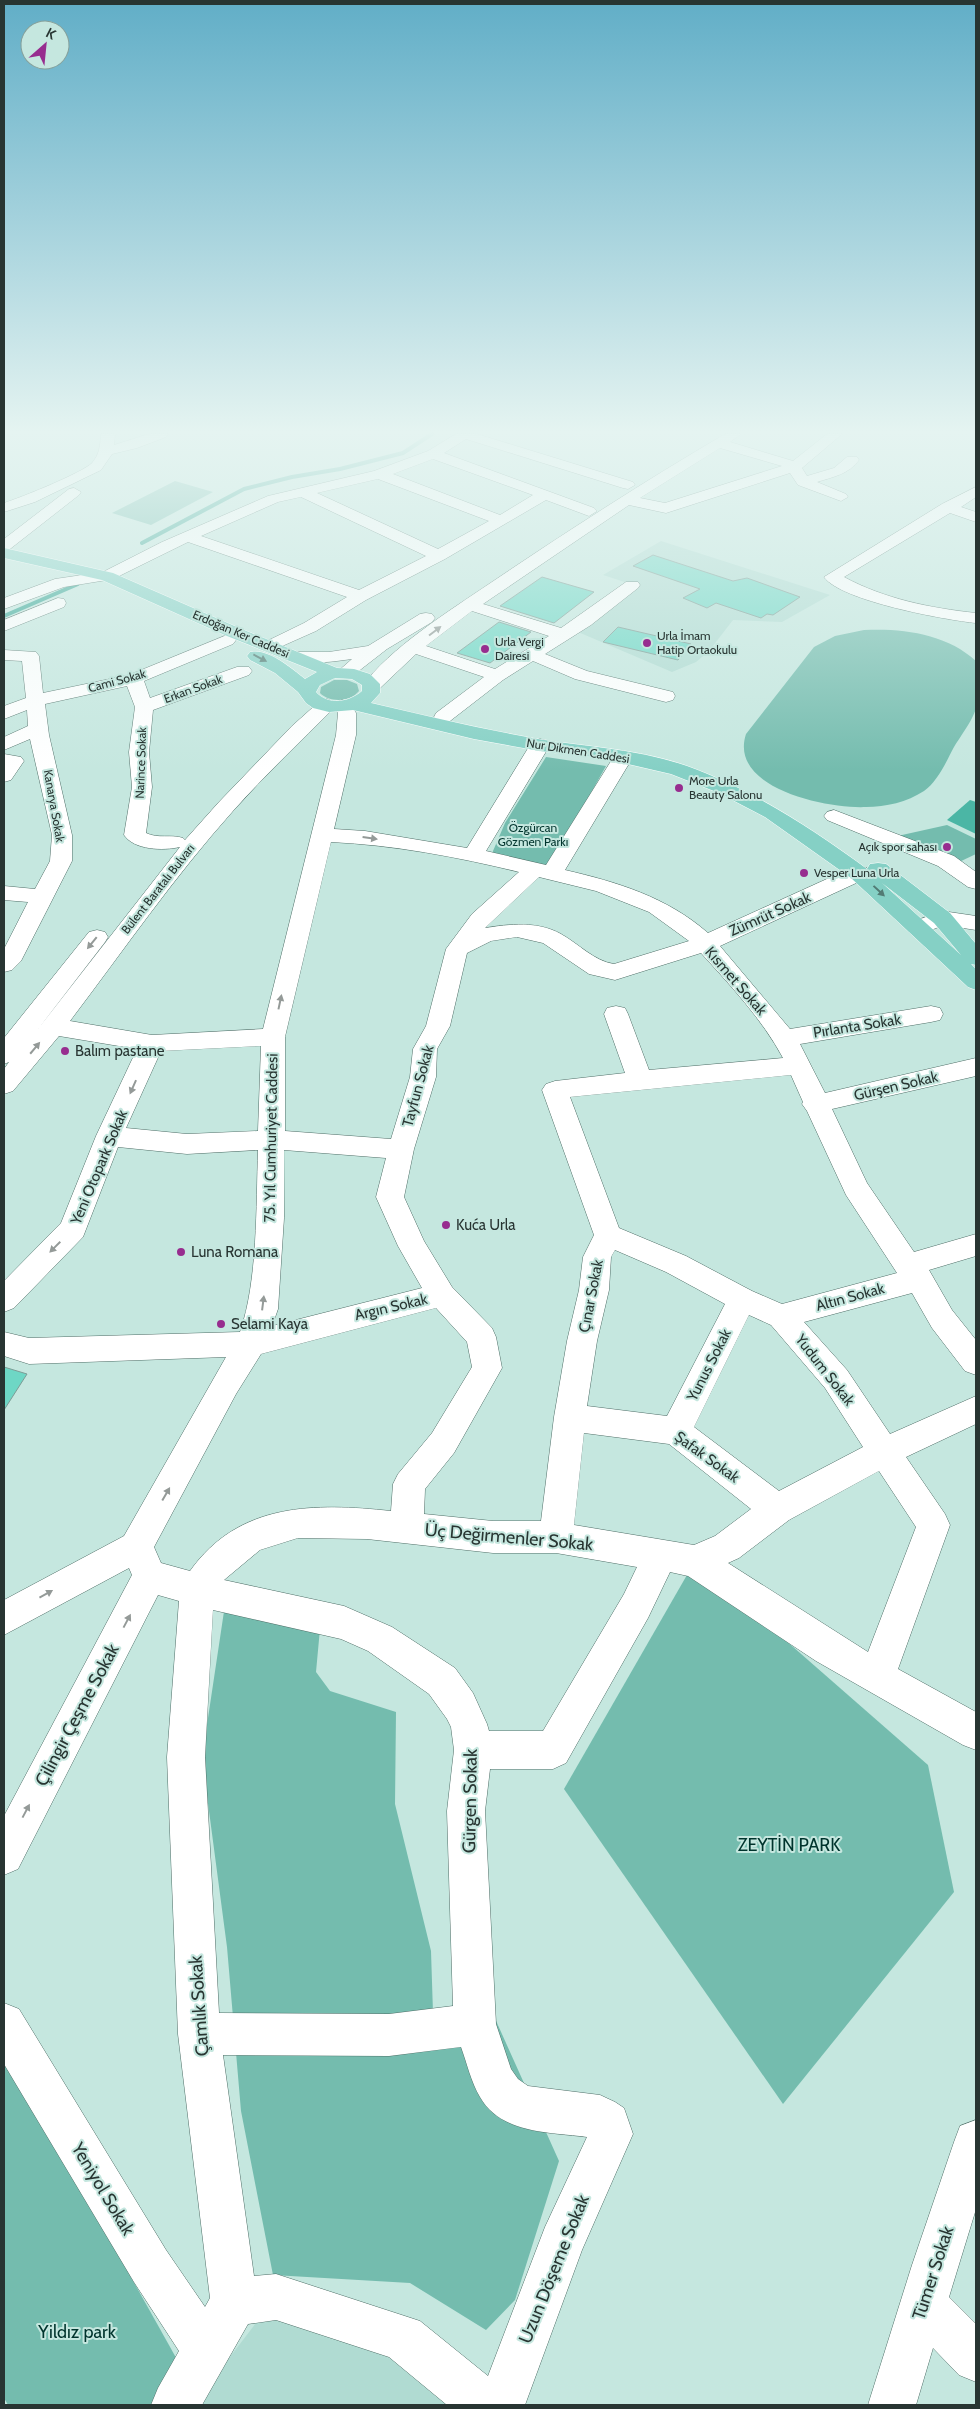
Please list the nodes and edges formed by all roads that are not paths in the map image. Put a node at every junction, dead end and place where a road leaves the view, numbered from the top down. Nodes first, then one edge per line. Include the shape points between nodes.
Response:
1 (165, 546) edge
2 (165, 546) edge
3 (216, 546) edge
4 (419, 546) edge
5 (456, 546) edge
6 (534, 546) edge
7 (552, 546) edge
8 (883, 546) edge
9 (4, 553) edge
10 (439, 556) junction
11 (4, 558) edge
12 (55, 574) junction
13 (89, 578) junction
14 (632, 585) dead end
15 (360, 596) junction
16 (6, 603) edge
17 (470, 605) junction
18 (976, 618) edge
19 (4, 626) edge
20 (562, 634) junction
21 (227, 640) junction
22 (271, 646) junction
23 (412, 647) junction
24 (373, 651) junction
25 (530, 654) junction
26 (4, 655) edge
27 (295, 656) junction
28 (243, 671) dead end
29 (340, 673) junction
30 (497, 676) junction
31 (134, 679) junction
32 (666, 696) dead end
33 (36, 697) junction
34 (340, 698) junction
35 (4, 706) edge
36 (144, 707) junction
37 (4, 713) edge
38 (442, 717) junction
39 (38, 728) junction
40 (4, 744) edge
41 (540, 745) junction
42 (623, 757) junction
43 (4, 760) edge
44 (4, 776) edge
45 (834, 816) dead end
46 (321, 835) junction
47 (176, 842) junction
48 (473, 855) junction
49 (543, 871) junction
50 (859, 873) junction
51 (976, 882) edge
52 (4, 893) edge
53 (43, 897) junction
54 (942, 918) junction
55 (976, 923) edge
56 (918, 928) junction
57 (704, 944) junction
58 (973, 947) edge
59 (457, 950) junction
60 (944, 952) junction
61 (7, 963) edge
62 (976, 982) edge
63 (616, 1014) dead end
64 (930, 1014) dead end
65 (53, 1026) junction
66 (273, 1038) junction
67 (784, 1038) junction
68 (152, 1042) junction
69 (4, 1054) edge
70 (799, 1065) junction
71 (976, 1067) edge
72 (640, 1080) junction
73 (4, 1085) edge
74 (815, 1104) junction
75 (109, 1136) junction
76 (273, 1140) junction
77 (401, 1149) junction
78 (608, 1235) junction
79 (976, 1245) edge
80 (913, 1272) junction
81 (442, 1295) junction
82 (742, 1299) junction
83 (4, 1300) edge
84 (781, 1316) junction
85 (4, 1344) edge
86 (251, 1344) junction
87 (976, 1362) edge
88 (976, 1409) edge
89 (570, 1417) junction
90 (676, 1431) junction
91 (883, 1452) junction
92 (777, 1509) junction
93 (407, 1528) junction
94 (556, 1537) junction
95 (661, 1554) junction
96 (695, 1560) junction
97 (143, 1561) junction
98 (197, 1590) junction
99 (4, 1618) edge
100 (877, 1676) junction
101 (976, 1732) edge
102 (473, 1750) junction
103 (4, 1855) edge
104 (4, 2024) edge
105 (475, 2024) junction
106 (199, 2034) junction
107 (611, 2134) joint
108 (976, 2142) edge
109 (234, 2302) junction
110 (923, 2304) junction
111 (206, 2350) junction
112 (976, 2358) edge
113 (175, 2405) edge
114 (485, 2405) edge
115 (501, 2405) edge
116 (892, 2405) edge

1 - 13 street
2 - 13 street
3 - 15 street
4 - 10 street
5 - 10 street
6 - 24 street
7 - 17 street
8 - 18 street via 832,577 851,589 911,606
9 - 13 main road, Erdoğan Ker Caddesi
10 - 15 street
11 - 12 main road, Erdoğan Ker Caddesi
12 - 13 main road, Erdoğan Ker Caddesi
12 - 16 street
13 - 16 street via 61,582
13 - 19 street
13 - 21 main road, Erdoğan Ker Caddesi
13 - 22 main road, Erdoğan Ker Caddesi
14 - 20 street via 585,621
15 - 22 street via 310,628
17 - 20 street
23 -> 17 street
20 - 25 street
21 - 31 street, Cami Sokak
21 -> 34 main road, Erdoğan Ker Caddesi
22 - 27 main road, Erdoğan Ker Caddesi
23 - 30 street
23 - 34 street
24 - 27 street via 329,657
24 - 29 street
25 - 30 street
25 - 32 street via 581,675
26 - 33 street, Kanarya Sokak via 30,656
27 - 29 main road, Erdoğan Ker Caddesi
28 - 36 street, Erkan Sokak
29 - 34 main road, Erdoğan Ker Caddesi via 363,677
29 - 34 main road via 316,679
30 - 38 street
31 - 33 street, Cami Sokak
31 - 36 street, Narince Sokak
33 - 35 street
33 - 37 street, Cami Sokak
33 - 39 street, Kanarya Sokak
34 - 38 main road, Nur Dikmen Caddesi
34 - 41 main road, Nur Dikmen Caddesi via 474,733
34 - 46 street, 75. Yıl Cumhuriyet Caddesi via 347,713 346,735
34 - 47 street, Bülent Baratalı Bulvarı
34 - 65 street, Bülent Baratalı Bulvarı via 260,770 198,838
36 - 47 street, Narince Sokak via 139,752 142,787 134,835 146,841
38 - 54 main road, Nur Dikmen Caddesi via 607,742 675,757 748,786 803,818 881,871
39 - 40 street
39 - 53 street, Kanarya Sokak via 62,835 61,861
41 - 42 main road, Nur Dikmen Caddesi
41 - 48 street
42 - 49 street, Tayfun Sokak
42 - 50 main road, Nur Dikmen Caddesi via 678,770 726,789 772,813
43 - 44 street via 14,761
45 - 51 street via 946,861
46 -> 48 street, Kısmet Sokak via 365,838
66 -> 46 street, 75. Yıl Cumhuriyet Caddesi
47 -> 69 street, Bülent Baratalı Bulvarı
48 - 49 street, Kısmet Sokak
49 - 57 street, Kısmet Sokak via 604,886 657,907
49 - 59 street, Tayfun Sokak via 480,920
50 -> 56 main road, Nur Dikmen Caddesi
50 - 57 street, Zümrüt Sokak
52 - 53 street
53 - 61 street, Kanarya Sokak
54 - 55 street
54 - 56 street
54 - 58 main road, Nur Dikmen Caddesi
56 - 60 main road, Nur Dikmen Caddesi
57 - 59 street, Zümrüt Sokak via 615,972 597,969 551,938 517,930 485,935
57 - 67 street, Kısmet Sokak
58 - 60 street
59 - 77 street, Tayfun Sokak via 438,1026 425,1049 424,1077
60 - 62 main road, Nur Dikmen Caddesi
63 - 72 street
64 - 67 street, Pırlanta Sokak
65 - 68 street
73 -> 65 street, Bülent Baratalı Bulvarı
66 - 68 street
66 - 76 street, 75. Yıl Cumhuriyet Caddesi
67 - 70 street, Kısmet Sokak
68 -> 75 street, Yeni Otopark Sokak
70 - 72 street
70 - 74 street, Kısmet Sokak
71 - 74 street, Gürşen Sokak
72 - 78 street via 555,1090
74 - 80 street, Kısmet Sokak via 856,1188
75 - 76 street via 187,1144
75 -> 83 street, Yeni Otopark Sokak via 73,1229
76 - 77 street
86 -> 76 street, 75. Yıl Cumhuriyet Caddesi via 263,1309
77 - 81 street, Tayfun Sokak via 390,1196 412,1246
78 - 82 street via 676,1264
78 - 89 street, Çınar Sokak via 597,1257 594,1290
79 - 80 street, Altın Sokak
80 - 84 street, Altın Sokak
80 - 87 street, Kısmet Sokak via 942,1319
81 - 86 street, Argın Sokak
81 - 93 street, Argın Sokak via 481,1337 487,1368 442,1443 409,1484
82 - 84 street
82 - 90 street, Yunus Sokak
84 - 91 street, Yudum Sokak via 836,1379
85 - 86 street, Argın Sokak via 29,1351
97 -> 86 street, 75. Yıl Cumhuriyet Caddesi via 224,1384
88 - 91 street
89 - 90 street, Şafak Sokak
89 - 94 street, Çınar Sokak
90 - 92 street, Şafak Sokak
91 - 92 street
91 - 100 street, Yudum Sokak via 933,1525
92 - 96 street via 727,1547
93 - 94 street, Üç Değirmenler Sokak via 493,1537
93 - 98 street, Üç Değirmenler Sokak via 298,1523 250,1537 213,1567
94 - 95 street, Üç Değirmenler Sokak
95 - 96 street, Üç Değirmenler Sokak
95 - 102 street via 636,1606 553,1750
96 - 100 street via 829,1649
97 - 98 street
99 -> 97 street
103 -> 97 street, Çilingir Çeşme Sokak
98 - 102 street, Gürgen Sokak via 344,1623 380,1639 442,1681 470,1724
98 - 106 street, Çamlık Sokak via 186,1757
100 - 101 street
102 - 105 street, Gürgen Sokak via 466,1811
104 - 111 street, Yeniyol Sokak via 150,2266
105 - 106 street via 388,2035
105 - 107 street, Gürgen Sokak via 494,2080 503,2094 528,2108 600,2117 608,2124
106 - 109 street, Çamlık Sokak
107 - 115 street, Uzun Döşeme Sokak via 561,2243
108 - 110 street, Tümer Sokak
109 - 111 street
109 - 114 street via 276,2297 403,2338
110 - 112 street
110 - 116 street, Tümer Sokak
111 - 113 street

